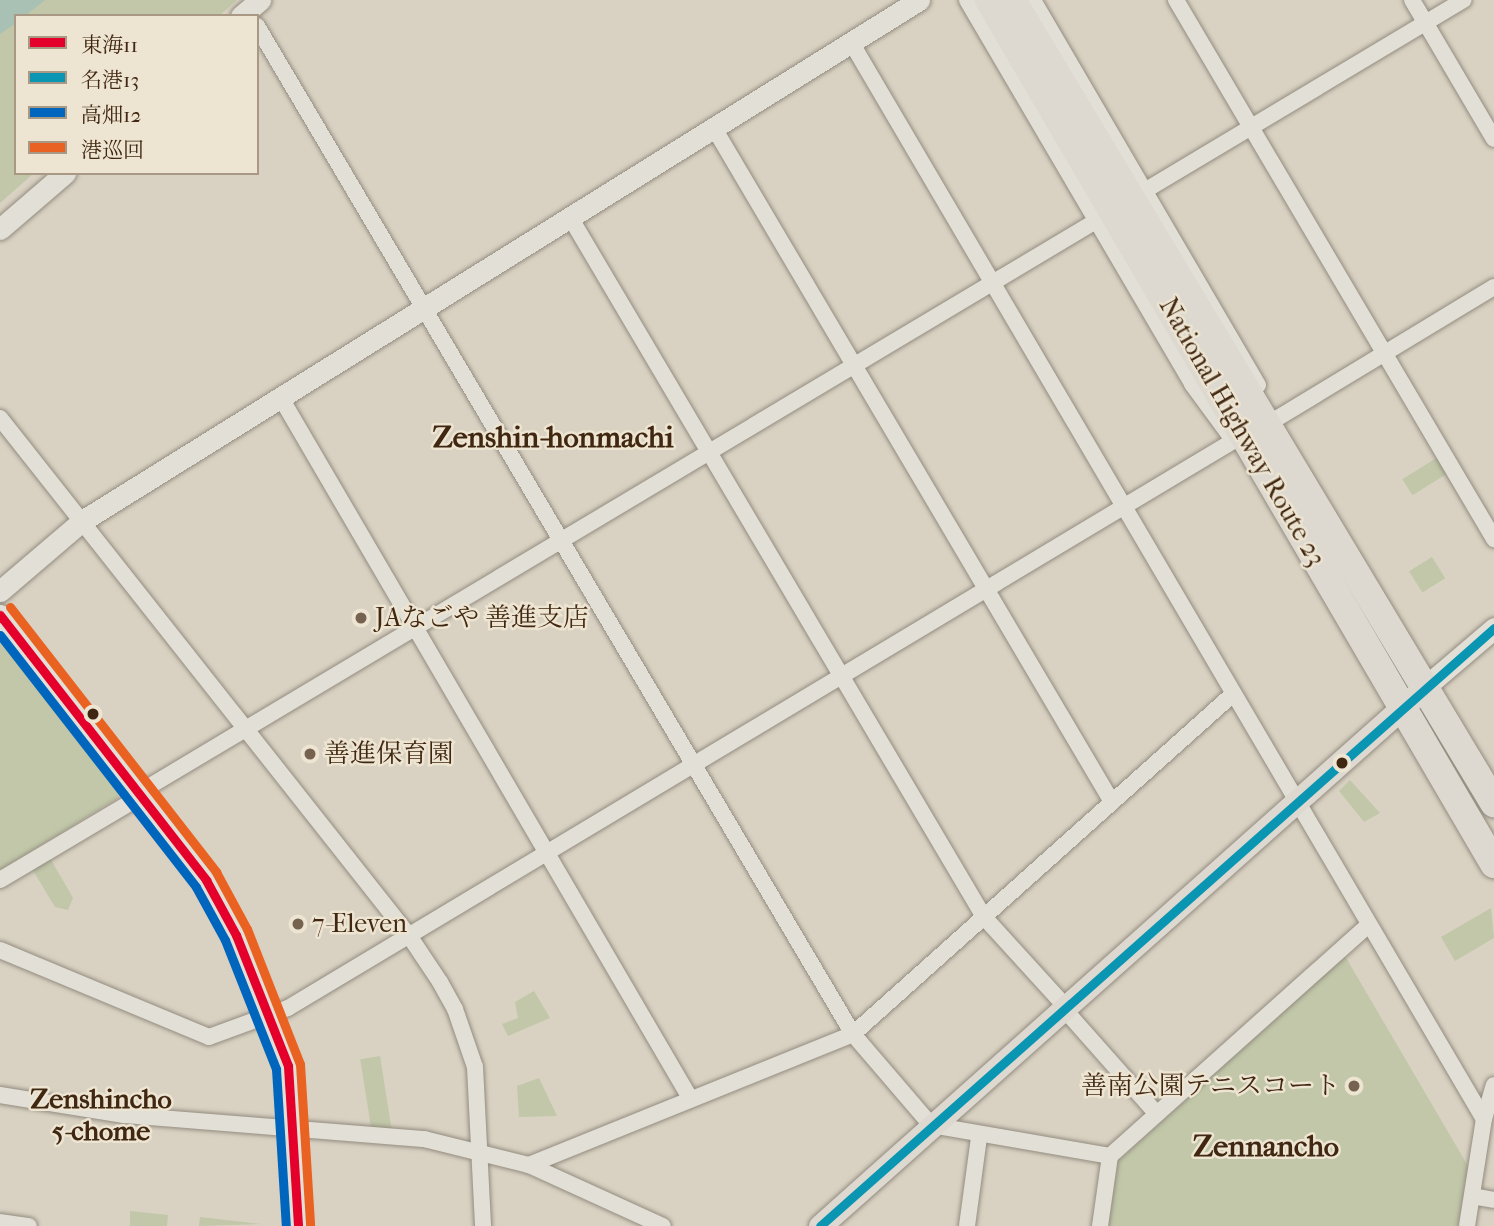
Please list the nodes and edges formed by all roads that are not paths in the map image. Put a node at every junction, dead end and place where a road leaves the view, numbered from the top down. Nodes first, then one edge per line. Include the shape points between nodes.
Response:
1 (919, 0) edge
2 (967, 0) edge
3 (989, 0) edge
4 (1012, 0) edge
5 (1033, 0) edge
6 (1176, 0) edge
7 (1412, 0) edge
8 (1463, 0) edge
9 (1425, 23) junction
10 (259, 27) edge
11 (851, 42) junction
12 (1251, 127) junction
13 (714, 128) junction
14 (1494, 139) edge
15 (63, 175) edge
16 (1146, 190) junction
17 (570, 217) junction
18 (1096, 220) junction
19 (0, 229) edge
20 (990, 284) junction
21 (1494, 287) edge
22 (424, 308) junction
23 (1385, 354) junction
24 (1213, 359) junction
25 (854, 365) junction
26 (281, 398) junction
27 (0, 418) edge
28 (1276, 419) junction
29 (1234, 441) junction
30 (709, 452) junction
31 (1123, 507) junction
32 (82, 521) junction
33 (1494, 539) edge
34 (561, 540) junction
35 (1330, 558) junction
36 (987, 589) junction
37 (0, 591) edge
38 (0, 615) edge
39 (414, 625) junction
40 (1494, 628) edge
41 (841, 676) junction
42 (1425, 687) junction
43 (1233, 694) junction
44 (1402, 708) junction
45 (247, 732) junction
46 (695, 766) junction
47 (141, 794) junction
48 (1297, 801) junction
49 (1112, 802) junction
50 (1494, 803) edge
51 (546, 852) junction
52 (1494, 864) edge
53 (0, 880) edge
54 (984, 917) junction
55 (1368, 925) junction
56 (410, 937) junction
57 (0, 950) edge
58 (1065, 1008) junction
59 (271, 1014) junction
60 (853, 1034) junction
61 (1494, 1084) edge
62 (0, 1095) edge
63 (690, 1098) junction
64 (1157, 1114) junction
65 (1483, 1119) junction
66 (931, 1125) junction
67 (295, 1130) junction
68 (979, 1137) junction
69 (483, 1154) junction
70 (1110, 1156) junction
71 (529, 1165) junction
72 (1472, 1196) junction
73 (1494, 1200) edge
74 (0, 1222) edge
75 (29, 1226) edge
76 (298, 1226) edge
77 (483, 1226) edge
78 (663, 1226) edge
79 (820, 1226) edge
80 (967, 1226) edge
81 (1100, 1226) edge
82 (1467, 1226) edge

1 - 11 street
2 - 18 street
3 - 24 highway, National Highway Route 23
4 - 24 highway, National Highway Route 23
5 - 16 street
6 - 12 street
7 - 9 street
8 - 9 street
9 - 12 street
9 - 14 street
10 - 22 street
11 - 13 street
11 - 20 street
12 - 16 street
12 - 23 street
13 - 17 street
13 - 25 street
15 - 19 street
16 - 28 street
17 - 22 street
17 - 30 street
18 - 20 street
18 - 29 street via 1192,384
20 - 25 street
20 - 31 street
21 - 23 street
22 - 26 street
22 - 34 street
23 - 28 street
23 - 33 street
24 - 35 highway, National Highway Route 23
25 - 30 street
25 - 36 street
26 - 32 street
26 - 39 street
27 - 32 street
28 - 35 street via 1325,508
29 - 31 street
29 - 35 street via 1280,526
30 - 34 street
30 - 41 street
31 - 36 street
31 - 43 street
32 - 37 street
32 - 45 street
34 - 39 street
34 - 46 street
35 - 42 highway, National Highway Route 23
35 - 44 highway, National Highway Route 23
36 - 41 street
36 - 49 street
38 - 47 street
39 - 45 street
39 - 51 street
40 - 42 street
41 - 46 street
41 - 54 street
42 - 44 main road
42 - 50 highway, National Highway Route 23
43 - 48 street
43 - 49 street
44 - 48 main road
44 - 52 highway, National Highway Route 23
45 - 47 street
45 - 56 street
46 - 51 street
46 - 60 street
47 - 53 street
47 - 59 street via 206,880
48 - 55 street
48 - 58 main road
49 - 54 street
51 - 56 street
51 - 63 street
54 - 58 street
54 - 60 street
55 - 64 street
55 - 65 street
56 - 59 street
56 - 69 street via 455,1009 467,1040 479,1095
57 - 59 street via 209,1037
58 - 64 street
58 - 66 main road
59 - 67 street via 288,1066
60 - 63 street
60 - 66 street
61 - 65 street
62 - 67 street via 124,1115
63 - 71 street
64 - 70 street
65 - 72 street
66 - 68 street
66 - 79 main road
67 - 69 street via 424,1139
67 - 76 street
68 - 70 street
68 - 80 street
69 - 71 street
69 - 77 street
70 - 81 street
71 - 78 street
72 - 73 street
72 - 82 street
74 - 75 street

